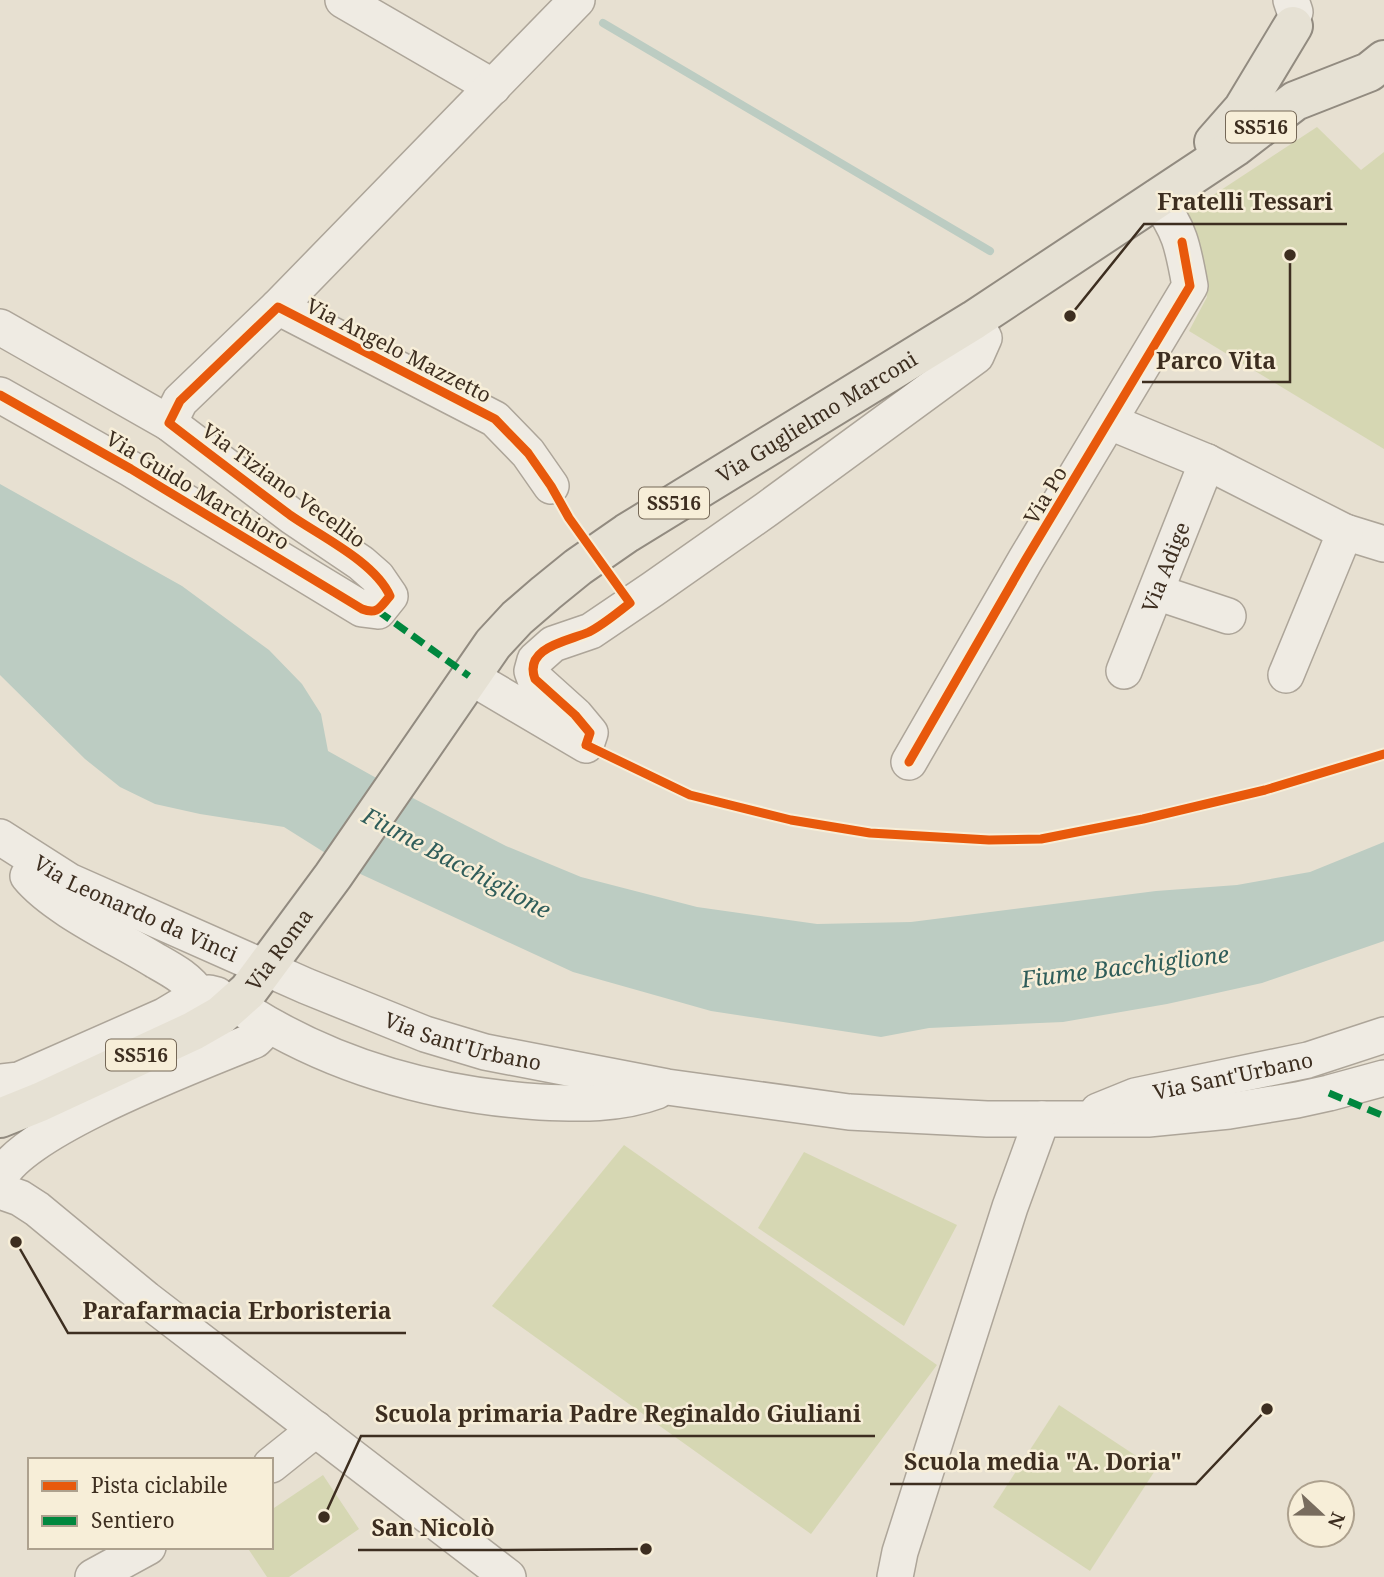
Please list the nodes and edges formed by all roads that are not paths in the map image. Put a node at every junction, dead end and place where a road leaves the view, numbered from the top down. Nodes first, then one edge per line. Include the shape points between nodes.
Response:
1 (343, 0) edge
2 (577, 0) edge
3 (1295, 9) edge
4 (1370, 68) edge
5 (493, 87) junction
6 (1163, 193) junction
7 (278, 307) junction
8 (974, 320) junction
9 (0, 327) edge
10 (0, 395) edge
11 (1110, 422) junction
12 (169, 423) junction
13 (1208, 462) junction
14 (551, 486) dead end
15 (1345, 532) junction
16 (1384, 544) edge
17 (1156, 592) junction
18 (378, 611) joint
19 (1228, 616) dead end
20 (1124, 671) dead end
21 (470, 676) junction
22 (1286, 676) dead end
23 (909, 762) dead end
24 (4, 841) edge
25 (272, 960) junction
26 (233, 1007) junction
27 (1384, 1035) edge
28 (1384, 1078) edge
29 (0, 1082) edge
30 (667, 1087) junction
31 (0, 1118) edge
32 (1026, 1119) junction
33 (1083, 1119) junction
34 (0, 1178) edge
35 (0, 1191) edge
36 (316, 1429) junction
37 (273, 1463) edge
38 (144, 1549) edge
39 (93, 1577) edge
40 (508, 1577) edge
41 (895, 1577) edge

1 - 5 street
2 - 5 street, Via Angelo Mazzetto
3 - 4 main road, Via Guglielmo Marconi / SS516 via 1295,41 1312,67 1341,79
3 - 6 main road, Via Guglielmo Marconi / SS516 via 1243,109
4 - 6 main road, Via Guglielmo Marconi / SS516 via 1295,101
5 - 7 street, Via Angelo Mazzetto
6 - 8 main road, Via Guglielmo Marconi / SS516
6 - 11 street, Via Po via 1182,242 1190,286
7 - 12 street, Via Angelo Mazzetto via 180,401
7 - 14 street, Via Angelo Mazzetto via 495,419 528,453
8 - 21 main road, Via Guglielmo Marconi / SS516 via 578,567 517,618
8 - 21 street, Via Guglielmo Marconi via 984,338 976,356 591,631 553,644 535,660 535,679 590,733 586,745
9 - 12 street, Via Tiziano Vecellio
10 - 18 street, Via Guido Marchioro via 362,609
11 - 13 street
11 - 23 street, Via Po
12 - 18 street, Via Tiziano Vecellio via 377,577 390,596
13 - 15 street
13 - 17 street, Via Adige
15 - 16 street
15 - 22 street
17 - 19 street
17 - 20 street, Via Adige
21 - 25 main road, Via Roma / SS516
24 - 25 street, Via Leonardo da Vinci via 69,881
24 - 26 street, Via Leonardo da Vinci via 31,880 89,922
25 - 30 street, Via Sant'Urbano via 425,1034 485,1052
25 - 31 main road, Via Roma / SS516 via 221,1015
26 - 29 street via 164,1016 19,1080
26 - 30 street, Via Sant'Urbano via 324,1053 387,1076 455,1092 597,1104
26 - 34 street via 255,1040 98,1108 34,1142
27 - 33 street, Via Sant'Urbano via 1308,1060 1135,1096
28 - 33 street, Via Sant'Urbano via 1229,1111 1148,1119
30 - 32 street, Via Sant'Urbano via 849,1112
32 - 33 street, Via Sant'Urbano
32 - 41 street via 1010,1206
35 - 36 street via 37,1209
36 - 37 street
36 - 40 street
38 - 39 street

